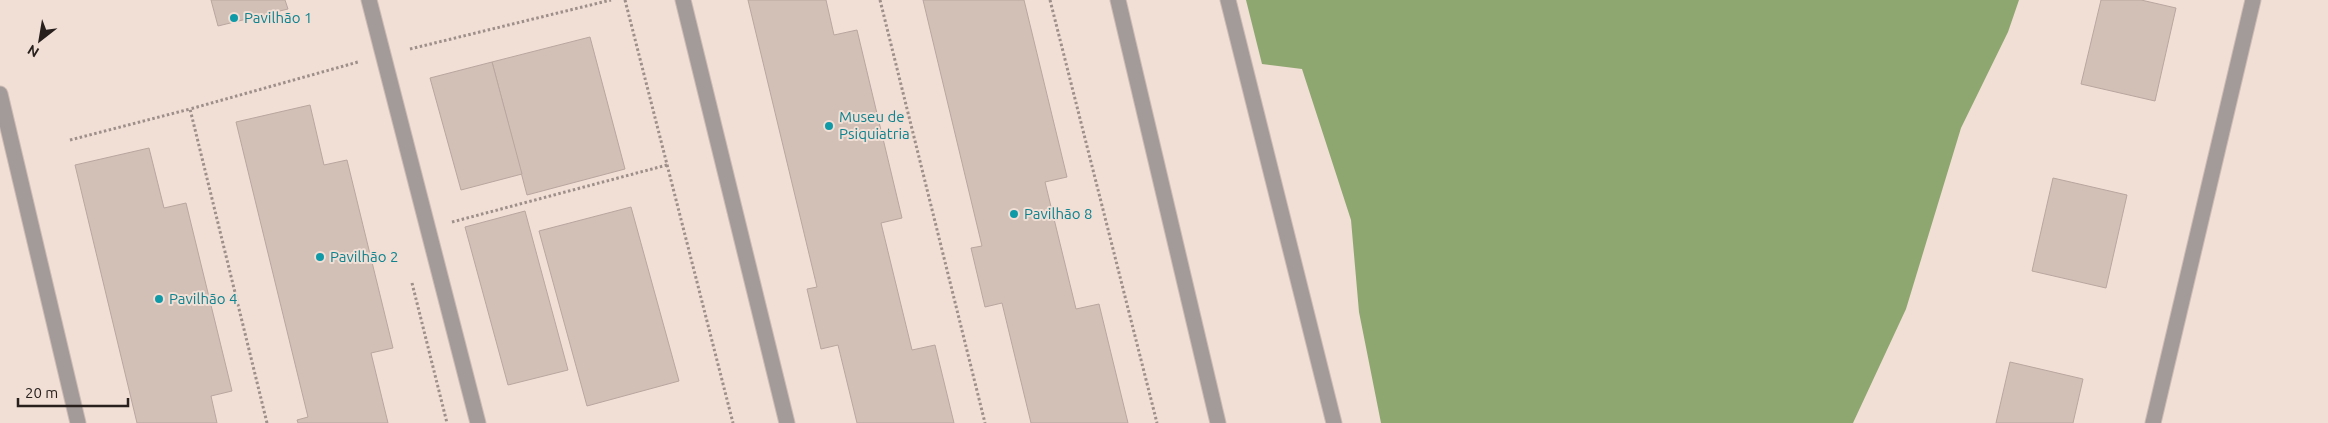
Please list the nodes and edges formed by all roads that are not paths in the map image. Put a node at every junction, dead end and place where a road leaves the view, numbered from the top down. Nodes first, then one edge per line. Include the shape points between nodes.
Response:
1 (369, 0) edge
2 (683, 0) edge
3 (1118, 0) edge
4 (1228, 0) edge
5 (2253, 0) edge
6 (0, 94) edge
7 (78, 423) edge
8 (478, 423) edge
9 (787, 423) edge
10 (1218, 423) edge
11 (1334, 423) edge
12 (2153, 423) edge

1 - 8 street
2 - 9 street
3 - 10 street
4 - 11 street
5 - 12 street
6 - 7 street

